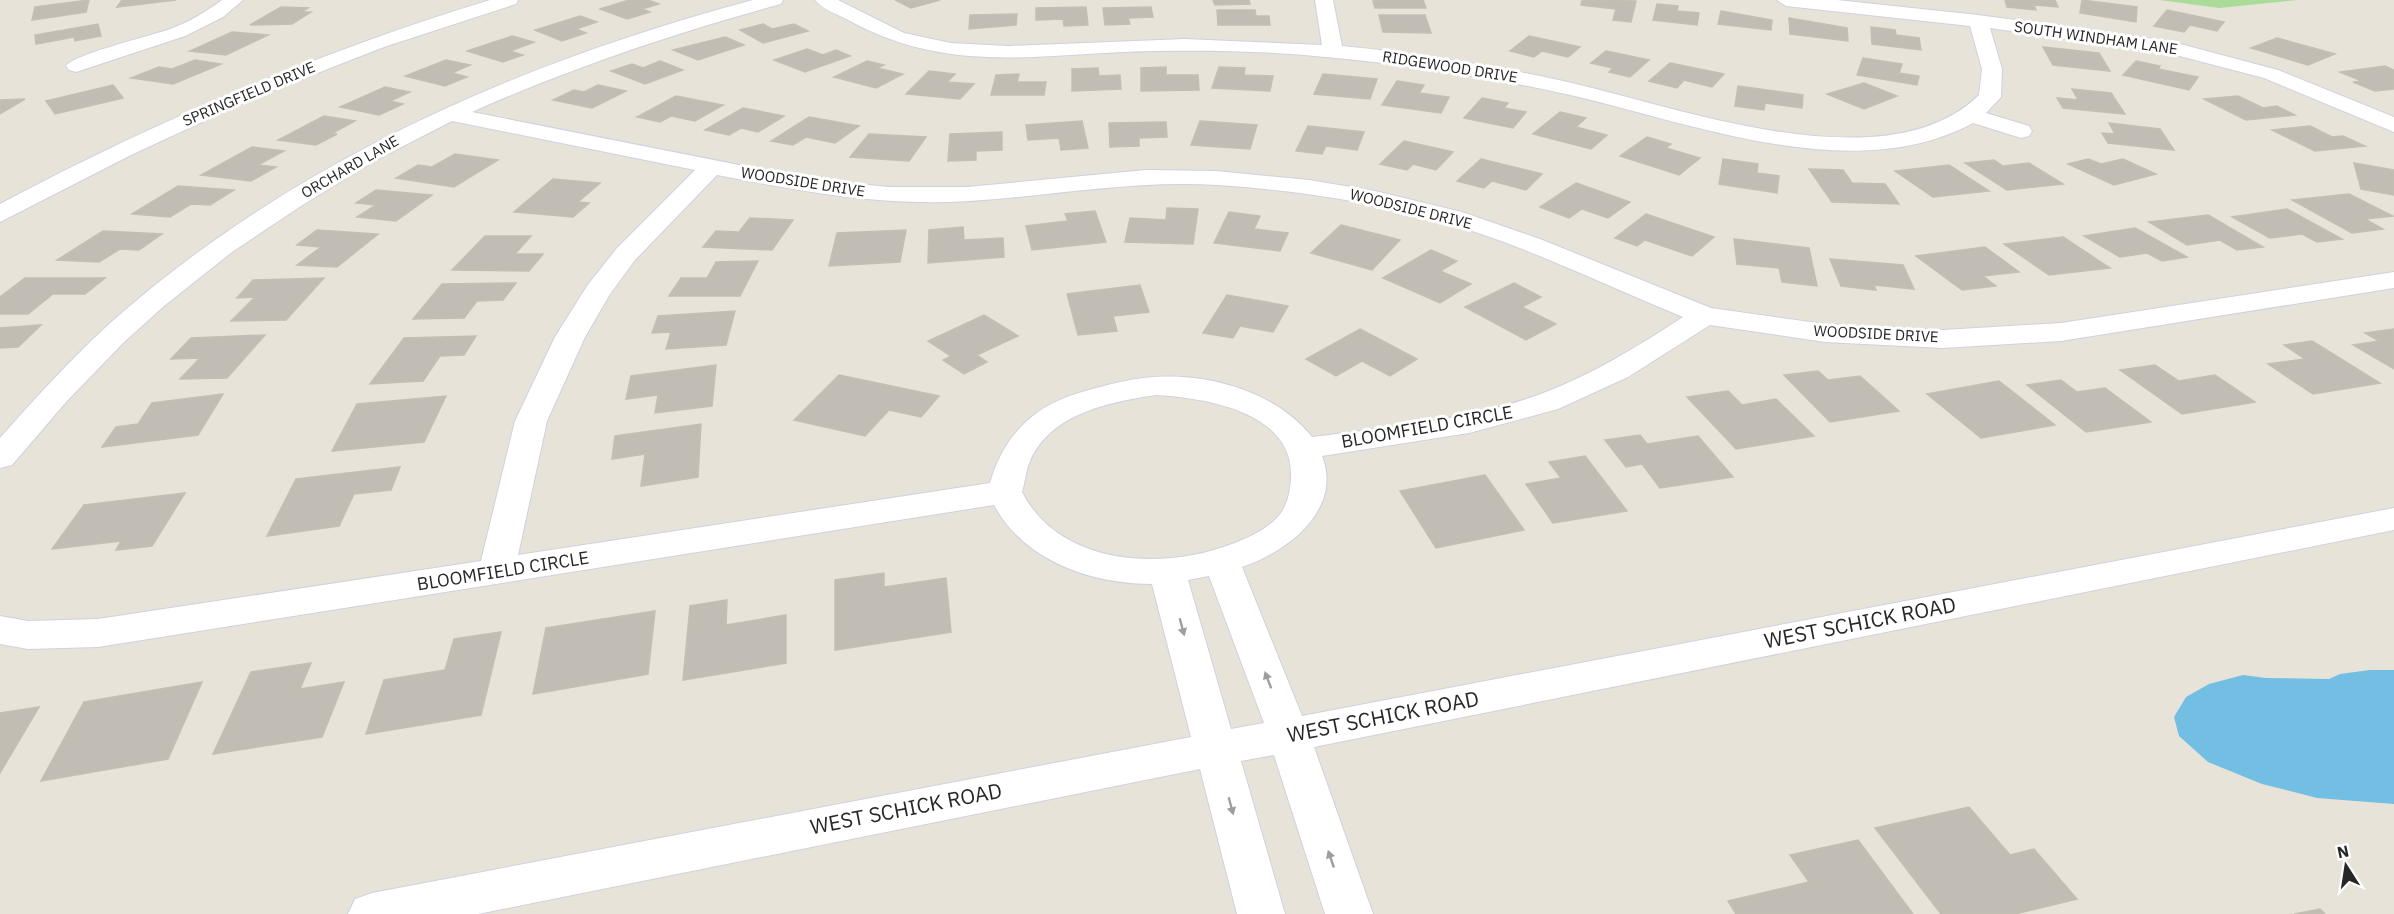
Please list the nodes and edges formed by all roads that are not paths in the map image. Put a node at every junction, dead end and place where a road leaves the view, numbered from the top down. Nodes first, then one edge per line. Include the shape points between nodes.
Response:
1 (234, 0) edge
2 (509, 0) edge
3 (774, 0) edge
4 (825, 0) edge
5 (1324, 0) edge
6 (1786, 0) edge
7 (1978, 21) junction
8 (1333, 51) junction
9 (76, 66) dead end
10 (449, 114) junction
11 (1970, 115) junction
12 (2394, 125) edge
13 (2021, 131) dead end
14 (711, 167) junction
15 (0, 214) edge
16 (2394, 280) edge
17 (1705, 316) junction
18 (1305, 448) junction
19 (0, 458) edge
20 (1005, 492) junction
21 (2394, 519) edge
22 (1222, 561) junction
23 (1167, 571) junction
24 (496, 573) junction
25 (0, 630) edge
26 (1289, 735) junction
27 (1215, 749) junction
28 (372, 914) edge
29 (1260, 914) edge
30 (1349, 914) edge

1 - 9 street via 204,20 158,40
2 - 15 street, SPRINGFIELD DRIVE via 405,33 255,90 168,128
3 - 10 street, ORCHARD LANE via 602,51
4 - 8 street, RIDGEWOOD DRIVE via 919,44 962,51 1161,45
5 - 8 street
6 - 7 street, SOUTH WINDHAM LANE
7 - 11 street, RIDGEWOOD DRIVE via 1992,69 1990,97
7 - 12 street, SOUTH WINDHAM LANE via 2209,56 2271,74
8 - 11 street, RIDGEWOOD DRIVE via 1527,79 1727,130 1795,141 1863,143 1901,139
10 - 14 street, WOODSIDE DRIVE
10 - 19 street, ORCHARD LANE via 314,186 227,243 153,300 86,361
11 - 13 street
14 - 17 street, WOODSIDE DRIVE via 815,187 889,194 967,194 1146,177 1216,178 1309,187 1453,217
14 - 24 street via 626,254 570,337 531,422
16 - 17 street, WOODSIDE DRIVE via 2061,332 1994,338 1825,333
17 - 18 street, BLOOMFIELD CIRCLE via 1607,376 1523,410 1464,424
18 - 20 street via 1282,423 1247,402 1204,389 1156,386 1109,392 1066,407 1033,431 1014,460
18 - 22 street via 1309,474 1306,498 1293,522 1268,542
20 - 23 street via 1018,517 1043,540 1079,558 1113,569
20 - 24 street, BLOOMFIELD CIRCLE
21 - 26 street, WEST SCHICK ROAD
22 - 23 street
26 -> 22 street
23 -> 27 street
24 - 25 street, BLOOMFIELD CIRCLE via 98,633 28,635
26 - 27 street, WEST SCHICK ROAD
30 -> 26 street
27 - 28 street, WEST SCHICK ROAD
27 -> 29 street

